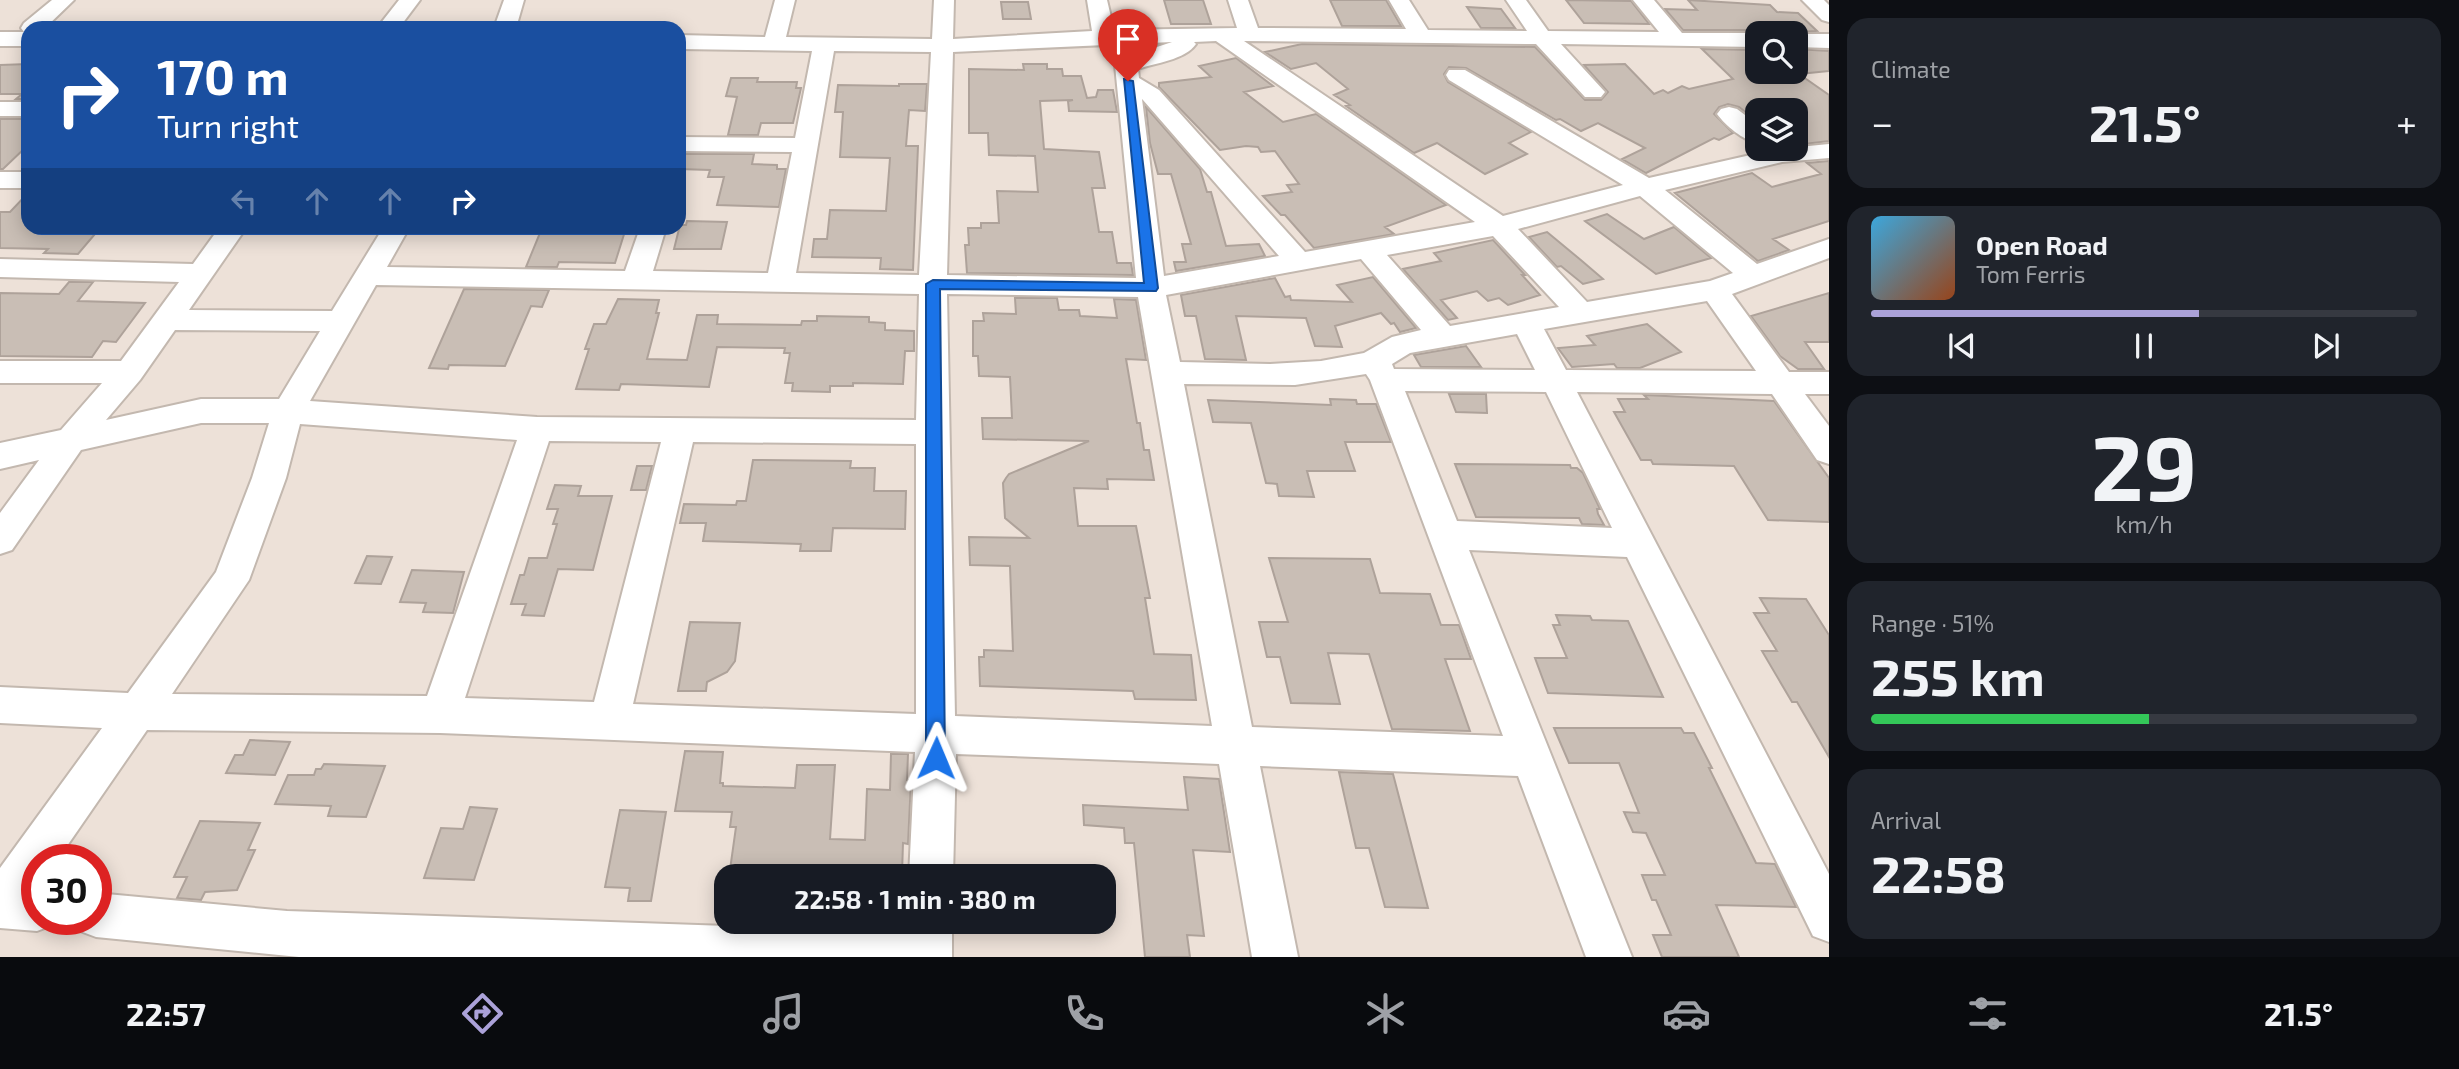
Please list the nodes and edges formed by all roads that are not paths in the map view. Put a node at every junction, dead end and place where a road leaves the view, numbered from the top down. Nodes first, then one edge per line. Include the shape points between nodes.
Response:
1 (64, 0) edge
2 (410, 0) edge
3 (514, 0) edge
4 (785, 0) edge
5 (944, 0) edge
6 (1097, 0) edge
7 (1238, 0) edge
8 (1399, 0) edge
9 (1516, 0) edge
10 (1643, 0) edge
11 (1812, 0) edge
12 (1829, 16) edge
13 (38, 21) edge
14 (394, 21) edge
15 (507, 21) edge
16 (1211, 34) junction
17 (1250, 34) junction
18 (1420, 35) junction
19 (1541, 36) junction
20 (1104, 37) junction
21 (1675, 38) junction
22 (1745, 40) edge
23 (1808, 41) edge
24 (1829, 41) edge
25 (686, 42) edge
26 (774, 43) junction
27 (824, 44) junction
28 (982, 44) junction
29 (944, 46) junction
30 (1110, 66) junction
31 (1457, 75) dead end
32 (1593, 92) dead end
33 (0, 109) edge
34 (21, 110) edge
35 (1729, 114) dead end
36 (1745, 127) edge
37 (686, 144) edge
38 (806, 145) junction
39 (1808, 151) edge
40 (1829, 151) edge
41 (1745, 161) edge
42 (0, 180) edge
43 (21, 180) edge
44 (1645, 187) junction
45 (1499, 226) junction
46 (228, 235) edge
47 (392, 235) edge
48 (651, 235) edge
49 (1829, 248) edge
50 (1369, 251) junction
51 (1299, 262) junction
52 (0, 268) edge
53 (200, 273) junction
54 (1753, 275) junction
55 (369, 276) junction
56 (636, 281) junction
57 (780, 284) junction
58 (933, 284) junction
59 (1151, 288) junction
60 (1714, 290) junction
61 (1580, 312) junction
62 (166, 320) junction
63 (342, 321) junction
64 (1527, 324) junction
65 (1444, 338) junction
66 (1380, 370) junction
67 (0, 372) edge
68 (129, 372) junction
69 (1167, 373) junction
70 (1556, 381) junction
71 (1780, 383) junction
72 (1829, 383) edge
73 (288, 411) junction
74 (537, 429) junction
75 (680, 429) junction
76 (932, 432) junction
77 (71, 440) junction
78 (1829, 452) edge
79 (0, 456) edge
80 (1446, 535) junction
81 (0, 540) edge
82 (1636, 542) junction
83 (0, 705) edge
84 (138, 712) junction
85 (440, 715) junction
86 (609, 721) junction
87 (936, 734) junction
88 (1236, 745) junction
89 (1532, 757) junction
90 (932, 864) edge
91 (0, 905) edge
92 (21, 907) edge
93 (112, 917) edge
94 (1829, 920) edge
95 (929, 945) edge
96 (319, 946) edge
97 (1275, 957) edge
98 (1609, 957) edge

1 - 13 street
2 - 14 street
3 - 15 street
4 - 26 street
5 - 29 street
6 - 20 street
7 - 17 street
8 - 18 street
9 - 19 street
10 - 21 street
11 - 12 street
16 - 17 street
16 - 20 street
16 - 30 street via 1169,52
16 - 45 street
17 - 18 street
18 - 19 street
19 - 21 street
19 - 32 street
20 - 28 street
21 - 22 street
23 - 24 street
25 - 26 street
26 - 27 street
27 - 29 street
27 - 38 street
28 - 29 street
28 - 30 street
29 - 58 street
30 - 51 street via 1151,95
30 - 59 street
31 - 44 street
33 - 34 street
35 - 36 street
37 - 38 street
38 - 57 street
39 - 40 street
41 - 44 street
42 - 43 street
44 - 45 street
44 - 54 street
45 - 50 street
45 - 61 street
46 - 53 street
47 - 55 street
48 - 56 street
49 - 54 street
50 - 51 street
50 - 65 street
51 - 59 street
52 - 53 street
53 - 62 street
54 - 60 street
55 - 56 street
55 - 63 street
56 - 57 street
57 - 58 street
58 - 59 street
58 - 76 street
59 - 69 street
60 - 61 street
60 - 71 street
61 - 64 street
62 - 63 street
62 - 68 street
63 - 73 street
64 - 65 street
64 - 70 street
65 - 66 street via 1403,344
66 - 69 street
66 - 70 street
66 - 80 street
67 - 68 street
68 - 77 street
69 - 88 street
70 - 71 street
70 - 82 street
71 - 72 street
71 - 78 street
73 - 74 street
73 - 77 street via 201,411
73 - 84 street via 231,580
74 - 75 street
74 - 85 street
75 - 76 street
75 - 86 street
76 - 87 street
77 - 79 street
77 - 81 street
80 - 82 street
80 - 89 street
82 - 94 street
83 - 84 street
84 - 85 street
84 - 91 street
85 - 86 street
86 - 87 street
87 - 88 street
87 - 90 street
88 - 89 street
88 - 97 street
89 - 98 street
91 - 92 street
93 - 96 street via 287,934
95 - 96 street

